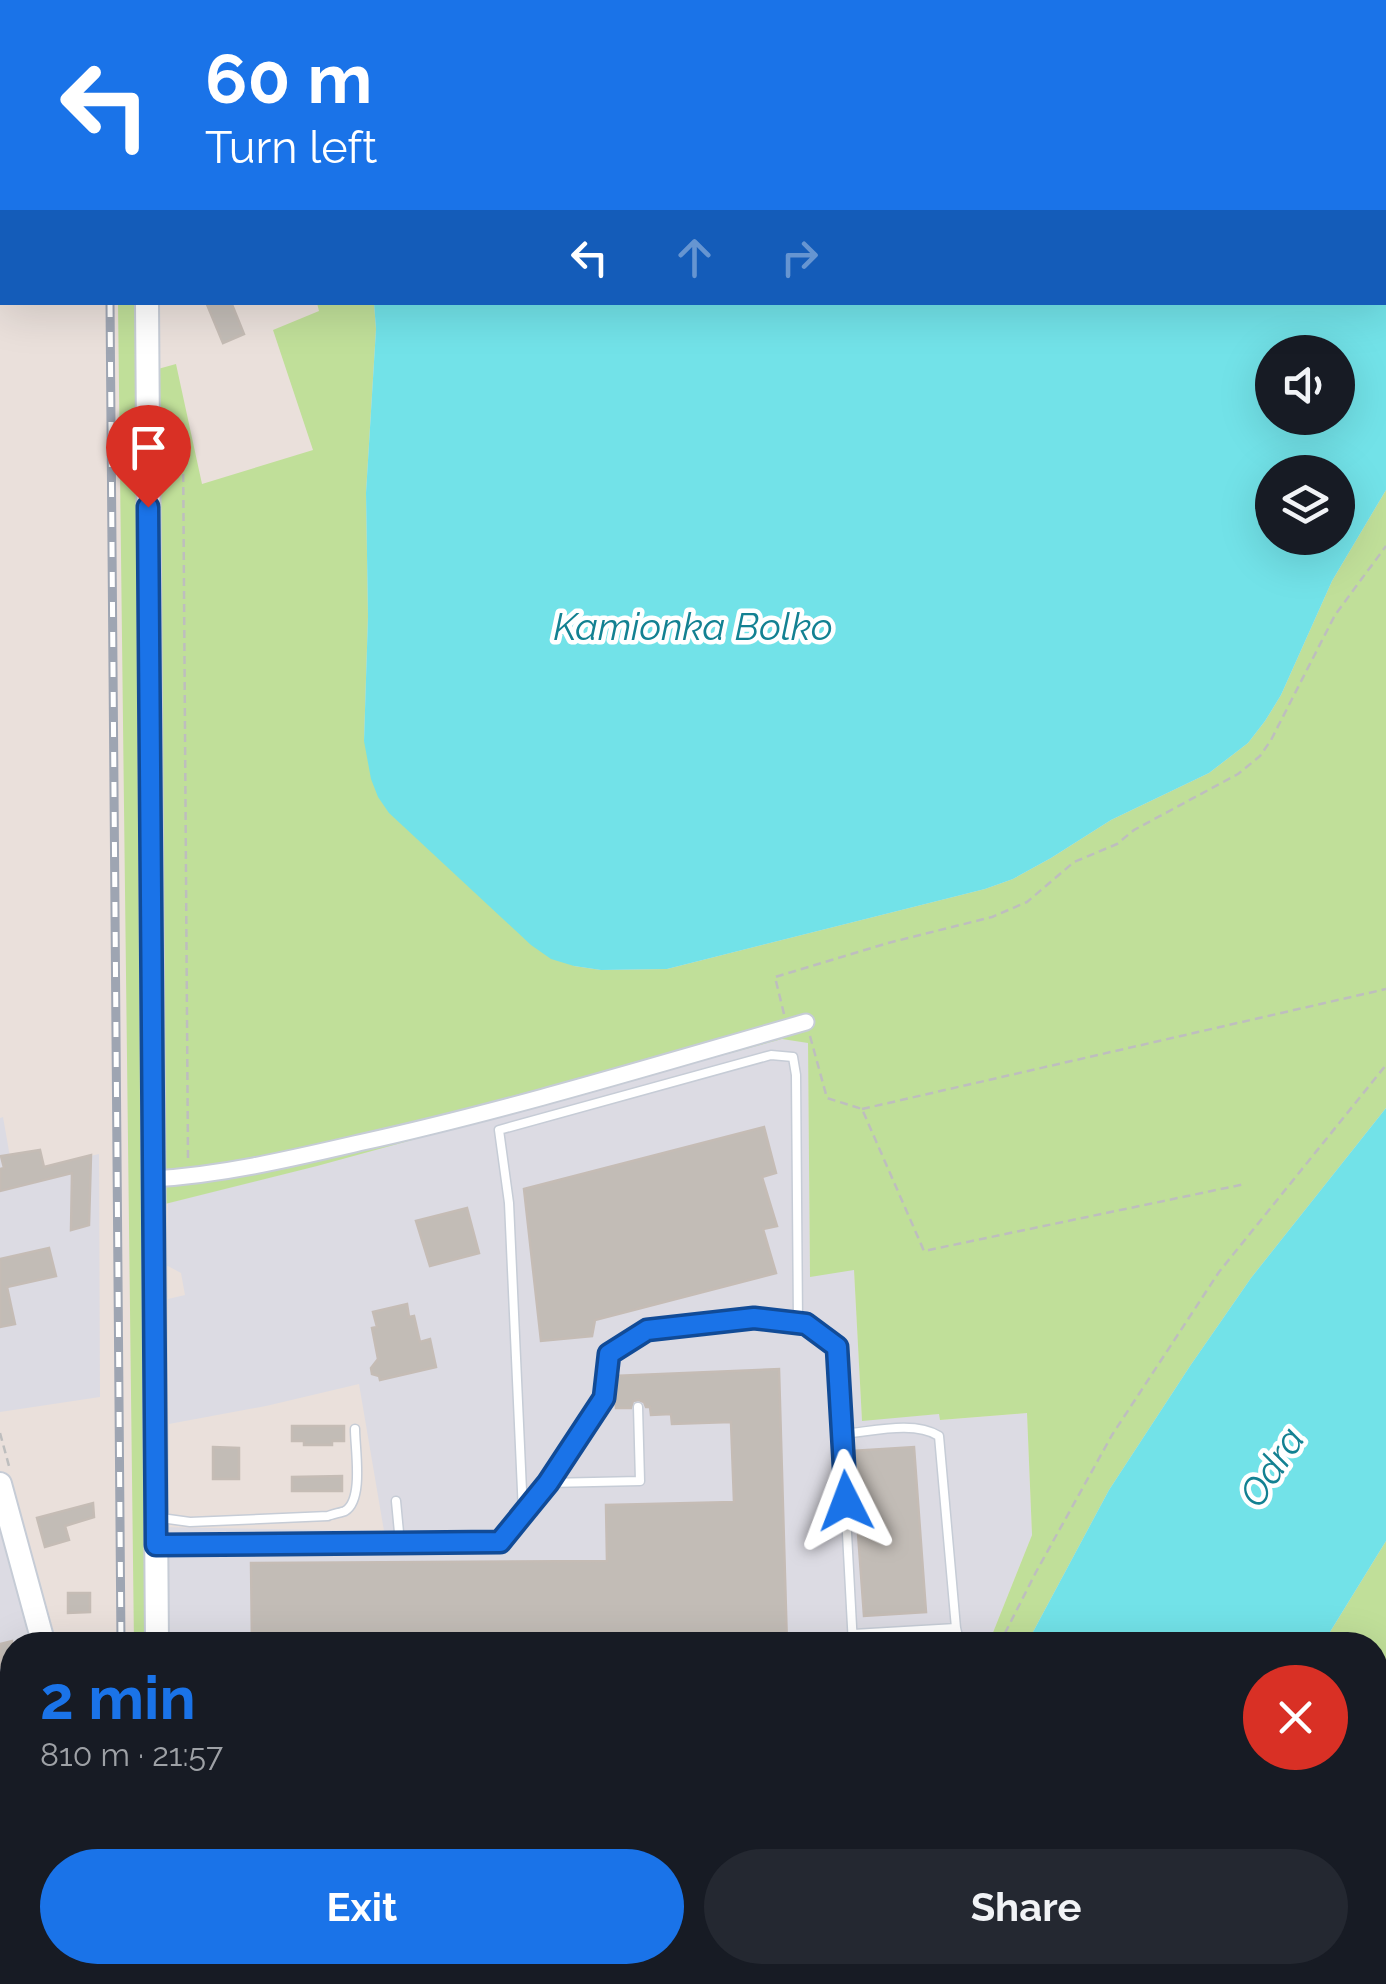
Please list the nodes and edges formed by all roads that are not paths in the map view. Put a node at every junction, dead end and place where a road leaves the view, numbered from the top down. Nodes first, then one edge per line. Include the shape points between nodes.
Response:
1 (146, 305) edge
2 (806, 1022) road end
3 (152, 1179) junction
4 (798, 1322) junction
5 (638, 1407) dead end
6 (354, 1429) dead end
7 (842, 1434) junction
8 (548, 1483) junction
9 (0, 1484) edge
10 (396, 1501) dead end
11 (523, 1513) junction
12 (156, 1518) junction
13 (7, 1540) edge
14 (400, 1543) junction
15 (156, 1545) junction
16 (956, 1628) junction
17 (39, 1632) edge
18 (157, 1632) edge
19 (853, 1632) edge
20 (887, 1632) edge
21 (957, 1632) edge

1 - 3 main road
2 - 3 street via 434,1126
3 - 12 main road
4 - 7 lane via 837,1347
4 - 8 lane via 754,1318 647,1330 609,1354 604,1398
4 - 11 lane via 793,1057 771,1055 499,1130 509,1203
5 - 8 lane via 640,1481
6 - 12 lane via 357,1484 344,1512 190,1522
7 - 16 lane via 912,1428 940,1436
7 - 19 lane
8 - 11 lane
9 - 13 main road
10 - 14 lane
11 - 14 lane via 500,1542
12 - 15 main road
13 - 17 main road
14 - 15 lane
15 - 18 main road
16 - 20 lane
16 - 21 lane

